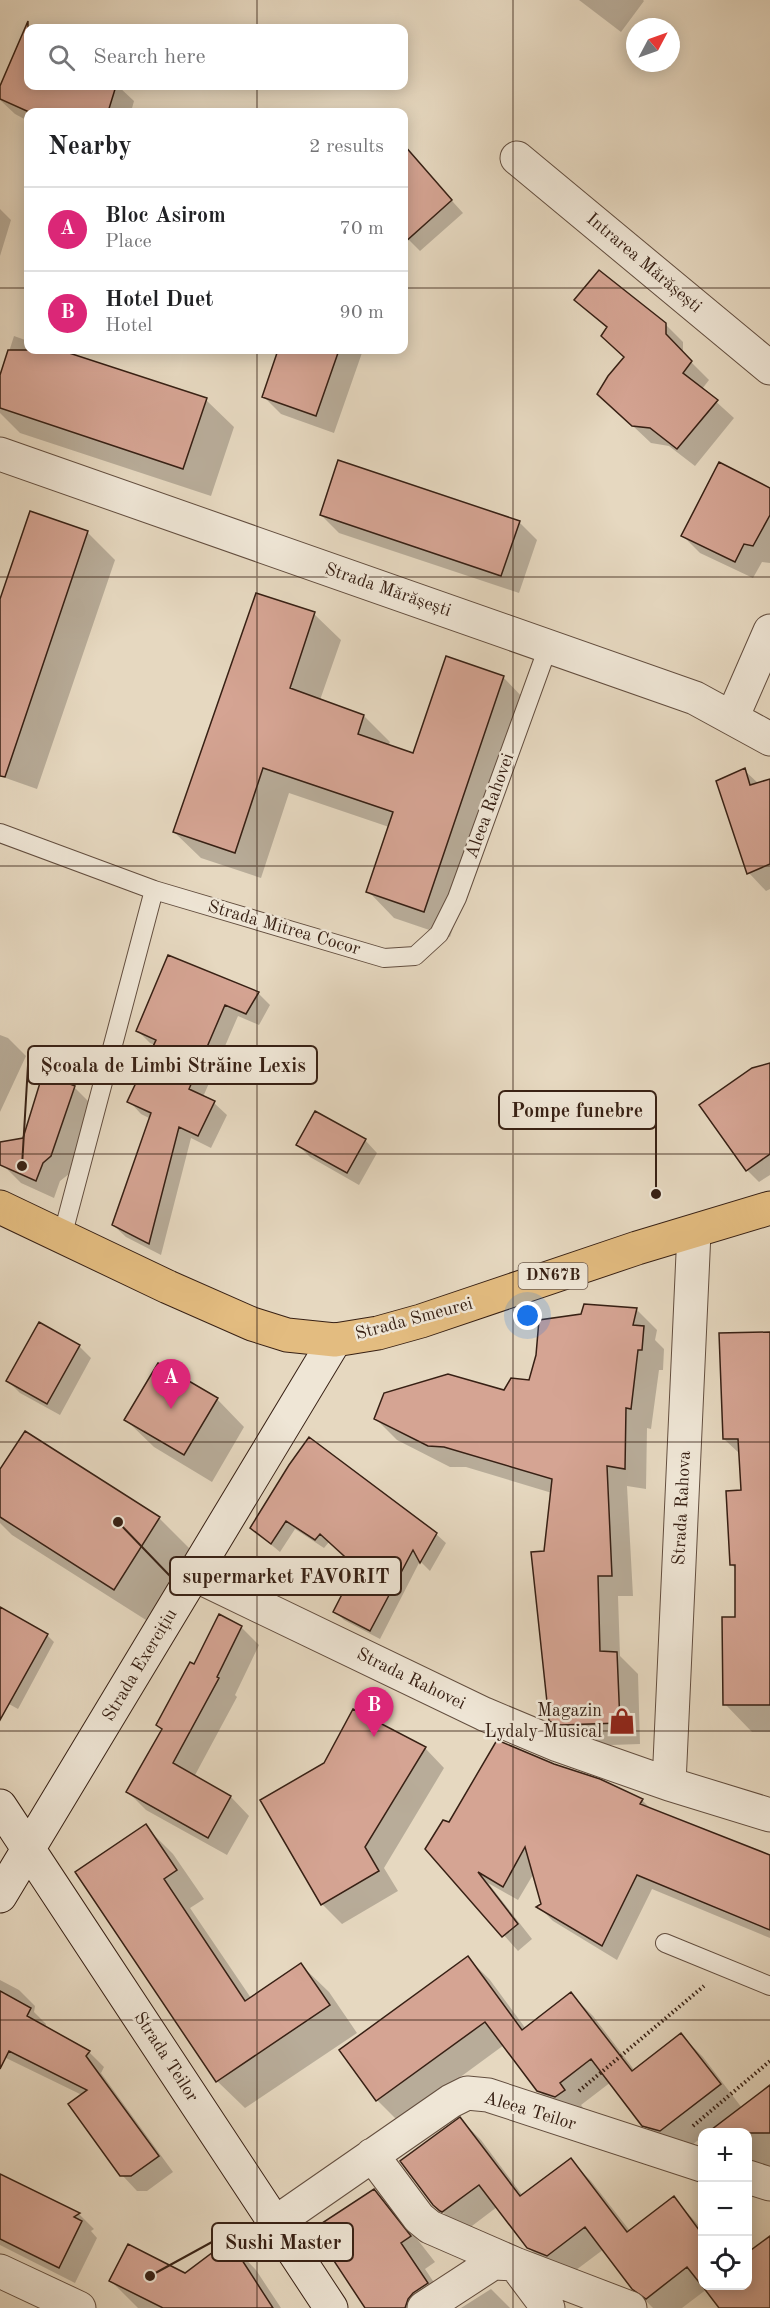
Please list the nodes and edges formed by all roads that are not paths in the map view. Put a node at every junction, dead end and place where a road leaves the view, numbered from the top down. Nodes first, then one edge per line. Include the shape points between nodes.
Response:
1 (517, 158) dead end
2 (770, 368) edge
3 (0, 454) edge
4 (770, 631) edge
5 (548, 647) junction
6 (732, 718) junction
7 (770, 739) edge
8 (0, 833) edge
9 (154, 890) junction
10 (415, 956) joint
11 (0, 1207) edge
12 (770, 1208) edge
13 (694, 1233) junction
14 (62, 1237) junction
15 (334, 1340) junction
16 (195, 1575) junction
17 (669, 1784) junction
18 (0, 1806) edge
19 (770, 1815) edge
20 (29, 1849) junction
21 (0, 1896) edge
22 (665, 1943) dead end
23 (770, 1986) edge
24 (372, 2155) junction
25 (698, 2163) edge
26 (752, 2179) edge
27 (770, 2184) edge
28 (275, 2223) junction
29 (515, 2264) junction
30 (0, 2271) edge
31 (79, 2308) edge
32 (331, 2308) edge
33 (424, 2308) edge
34 (548, 2308) edge
35 (630, 2308) edge

1 - 2 street, Intrarea Mărășești
3 - 5 street, Strada Mărășești
4 - 6 street
5 - 6 street, Strada Mărășești via 695,698
5 - 10 lane, Aleea Rahovei via 457,898 439,934
6 - 7 street, Strada Mărășești
8 - 9 lane, Strada Mitrea Cocor
9 - 10 lane, Strada Mitrea Cocor via 384,958
9 - 14 lane
11 - 14 main road, Strada Smeurei
12 - 13 main road, Strada Smeurei / DN67B
13 - 15 main road, Strada Smeurei / DN67B via 636,1248 421,1321
13 - 17 street, Strada Rahova
14 - 15 main road, Strada Smeurei via 252,1324 287,1335
15 - 16 street, Strada Exercițiu
16 - 17 street, Strada Rahovei via 484,1714
16 - 20 street, Strada Exercițiu
17 - 19 street, Strada Rahovei
18 - 20 street, Strada Teilor
20 - 21 street, Strada Exercițiu
20 - 28 street, Strada Teilor
22 - 23 lane
24 - 25 street, Aleea Teilor via 467,2093 488,2095
24 - 28 street, Aleea Teilor
24 - 29 street via 430,2227
26 - 27 street
28 - 32 street, Strada Teilor
29 - 33 street via 493,2263
29 - 34 street
29 - 35 street
30 - 31 street

